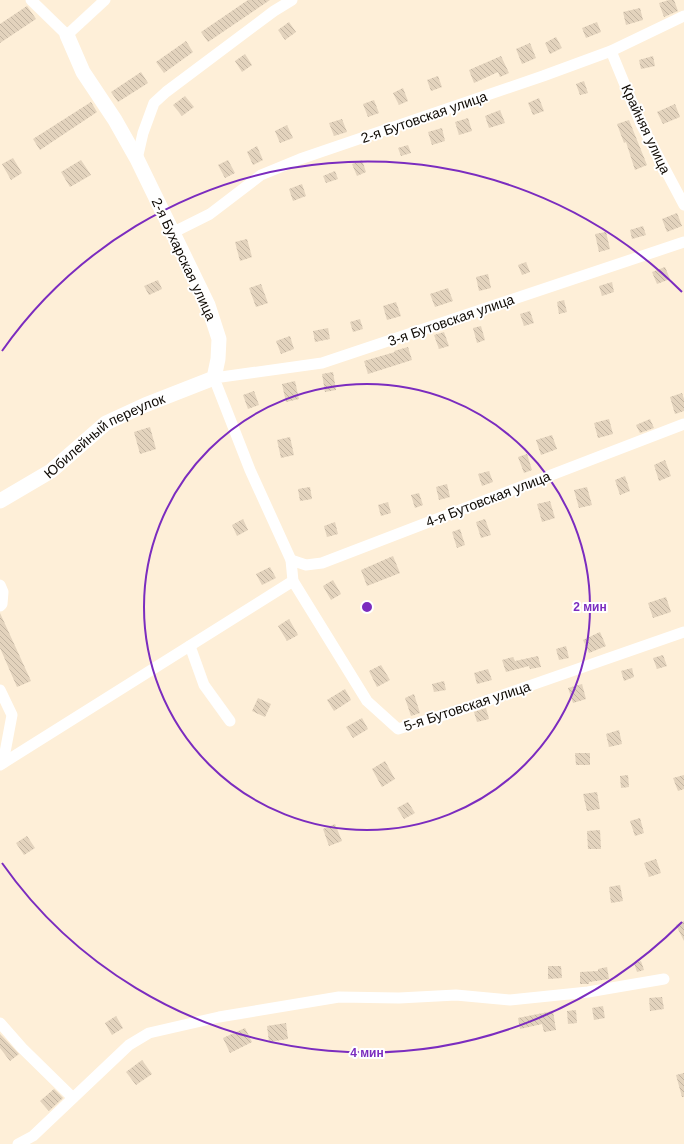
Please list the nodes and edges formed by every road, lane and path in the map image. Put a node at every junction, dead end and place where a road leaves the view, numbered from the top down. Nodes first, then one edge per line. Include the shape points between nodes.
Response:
1 (31, 0) edge
2 (105, 0) edge
3 (292, 0) edge
4 (684, 16) edge
5 (66, 35) junction
6 (611, 51) junction
7 (137, 159) junction
8 (684, 205) edge
9 (172, 233) junction
10 (684, 242) edge
11 (214, 378) junction
12 (684, 424) edge
13 (0, 501) edge
14 (291, 560) junction
15 (293, 581) junction
16 (0, 585) edge
17 (0, 606) edge
18 (684, 632) edge
19 (190, 646) junction
20 (0, 690) edge
21 (230, 721) dead end
22 (1, 764) edge
23 (664, 979) dead end
24 (0, 1022) edge
25 (73, 1098) junction
26 (35, 1140) edge
27 (18, 1144) edge

1 - 5 street
2 - 5 street
3 - 7 street via 172,87 154,103
4 - 6 street, 2-я Бутовская улица
5 - 7 street, 2-я Бухарская улица via 83,72
6 - 8 street, Крайняя улица via 640,124
6 - 9 street, 2-я Бутовская улица via 300,159 261,175 210,214
7 - 9 street, 2-я Бухарская улица
9 - 11 street, 2-я Бухарская улица via 208,306 219,339
10 - 11 street, 3-я Бутовская улица via 322,363
11 - 13 street, Юбилейный переулок via 106,423 51,471
11 - 14 street via 250,470
12 - 14 street, 4-я Бутовская улица via 322,563 306,564
14 - 15 street, 5-я Бутовская улица
15 - 18 street, 5-я Бутовская улица via 367,701 398,729
15 - 19 street
16 - 17 street via 3,592
19 - 21 street via 204,685
19 - 22 street
20 - 22 street via 12,715
23 - 25 street via 588,992 510,1000 456,995 399,998 339,997 219,1017 149,1033 128,1045
24 - 25 street via 22,1048
25 - 26 street
26 - 27 street

